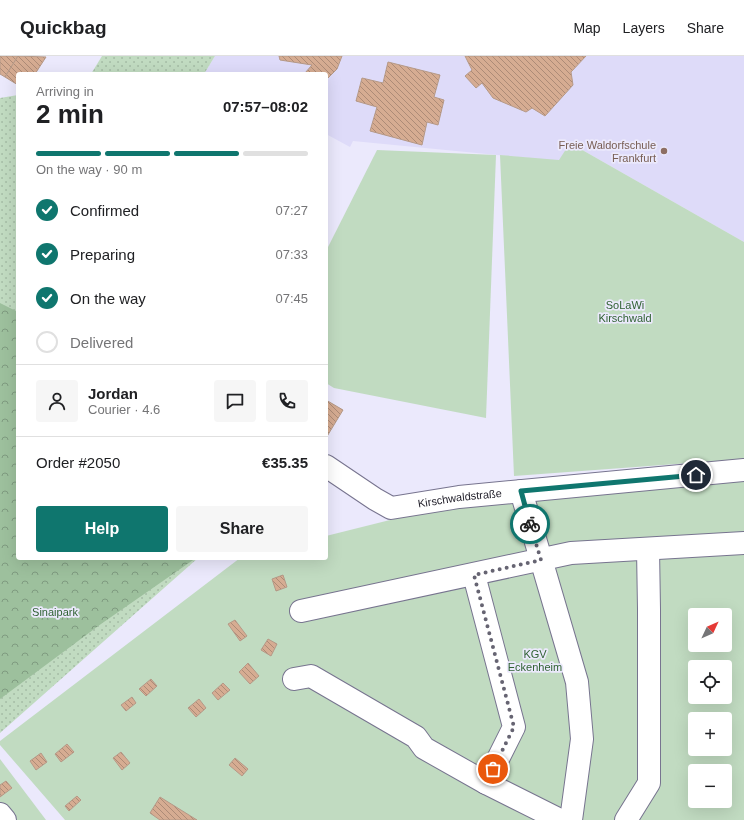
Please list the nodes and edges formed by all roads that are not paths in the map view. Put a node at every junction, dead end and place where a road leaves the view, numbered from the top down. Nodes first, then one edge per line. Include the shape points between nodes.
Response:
1 (328, 467) edge
2 (744, 470) edge
3 (521, 491) junction
4 (744, 543) edge
5 (648, 549) junction
6 (541, 560) junction
7 (474, 575) junction
8 (301, 611) dead end
9 (294, 679) dead end
10 (486, 783) junction
11 (0, 814) edge
12 (5, 820) edge
13 (560, 820) edge
14 (571, 820) edge
15 (626, 820) edge

1 - 3 lane, Kirschwaldstraße via 391,508 458,497
2 - 3 lane, Kirschwaldstraße
3 - 6 lane
4 - 5 lane
5 - 6 lane via 571,553
5 - 15 lane via 649,784
6 - 7 lane
6 - 14 lane via 577,682 582,739
7 - 8 lane
7 - 10 lane via 514,727
9 - 10 lane via 311,676 416,737 424,748
10 - 13 lane
11 - 12 lane

